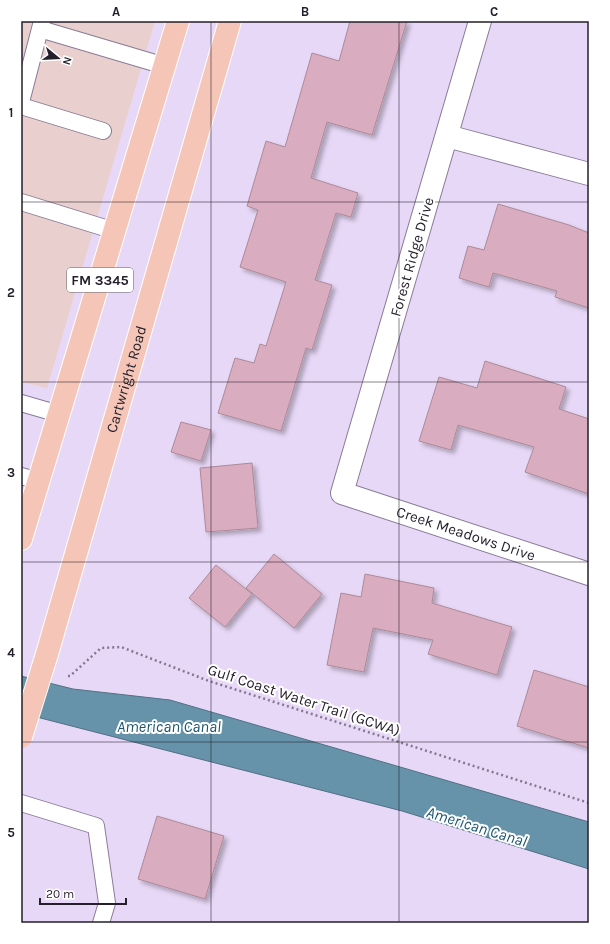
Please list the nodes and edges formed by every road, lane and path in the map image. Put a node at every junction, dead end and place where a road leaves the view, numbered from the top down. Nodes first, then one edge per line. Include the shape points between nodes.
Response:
1 (178, 21) edge
2 (230, 21) edge
3 (480, 21) edge
4 (41, 25) edge
5 (165, 66) junction
6 (21, 102) edge
7 (21, 106) edge
8 (103, 131) dead end
9 (447, 136) junction
10 (589, 174) edge
11 (21, 202) edge
12 (115, 231) junction
13 (21, 403) edge
14 (59, 414) junction
15 (30, 478) edge
16 (342, 492) joint
17 (21, 539) edge
18 (589, 574) edge
19 (63, 674) dead end
20 (21, 737) edge
21 (21, 802) edge
22 (589, 803) edge
23 (101, 923) edge

1 - 5 main road, FM 3345
2 - 20 main road, Cartwright Road / FM 3345, bridge
3 - 9 street, Forest Ridge Drive
4 - 5 lane
4 - 6 lane
5 - 12 main road, FM 3345
7 - 8 lane
9 - 10 street
9 - 16 street, Forest Ridge Drive
11 - 12 lane
12 - 14 main road, FM 3345
13 - 14 lane
14 - 15 main road, FM 3345
15 - 17 main road, FM 3345
16 - 18 street, Creek Meadows Drive
19 - 22 path, Gulf Coast Water Trail (GCWA) via 70,676 101,648 121,647 209,681
21 - 23 lane via 96,826 107,903

